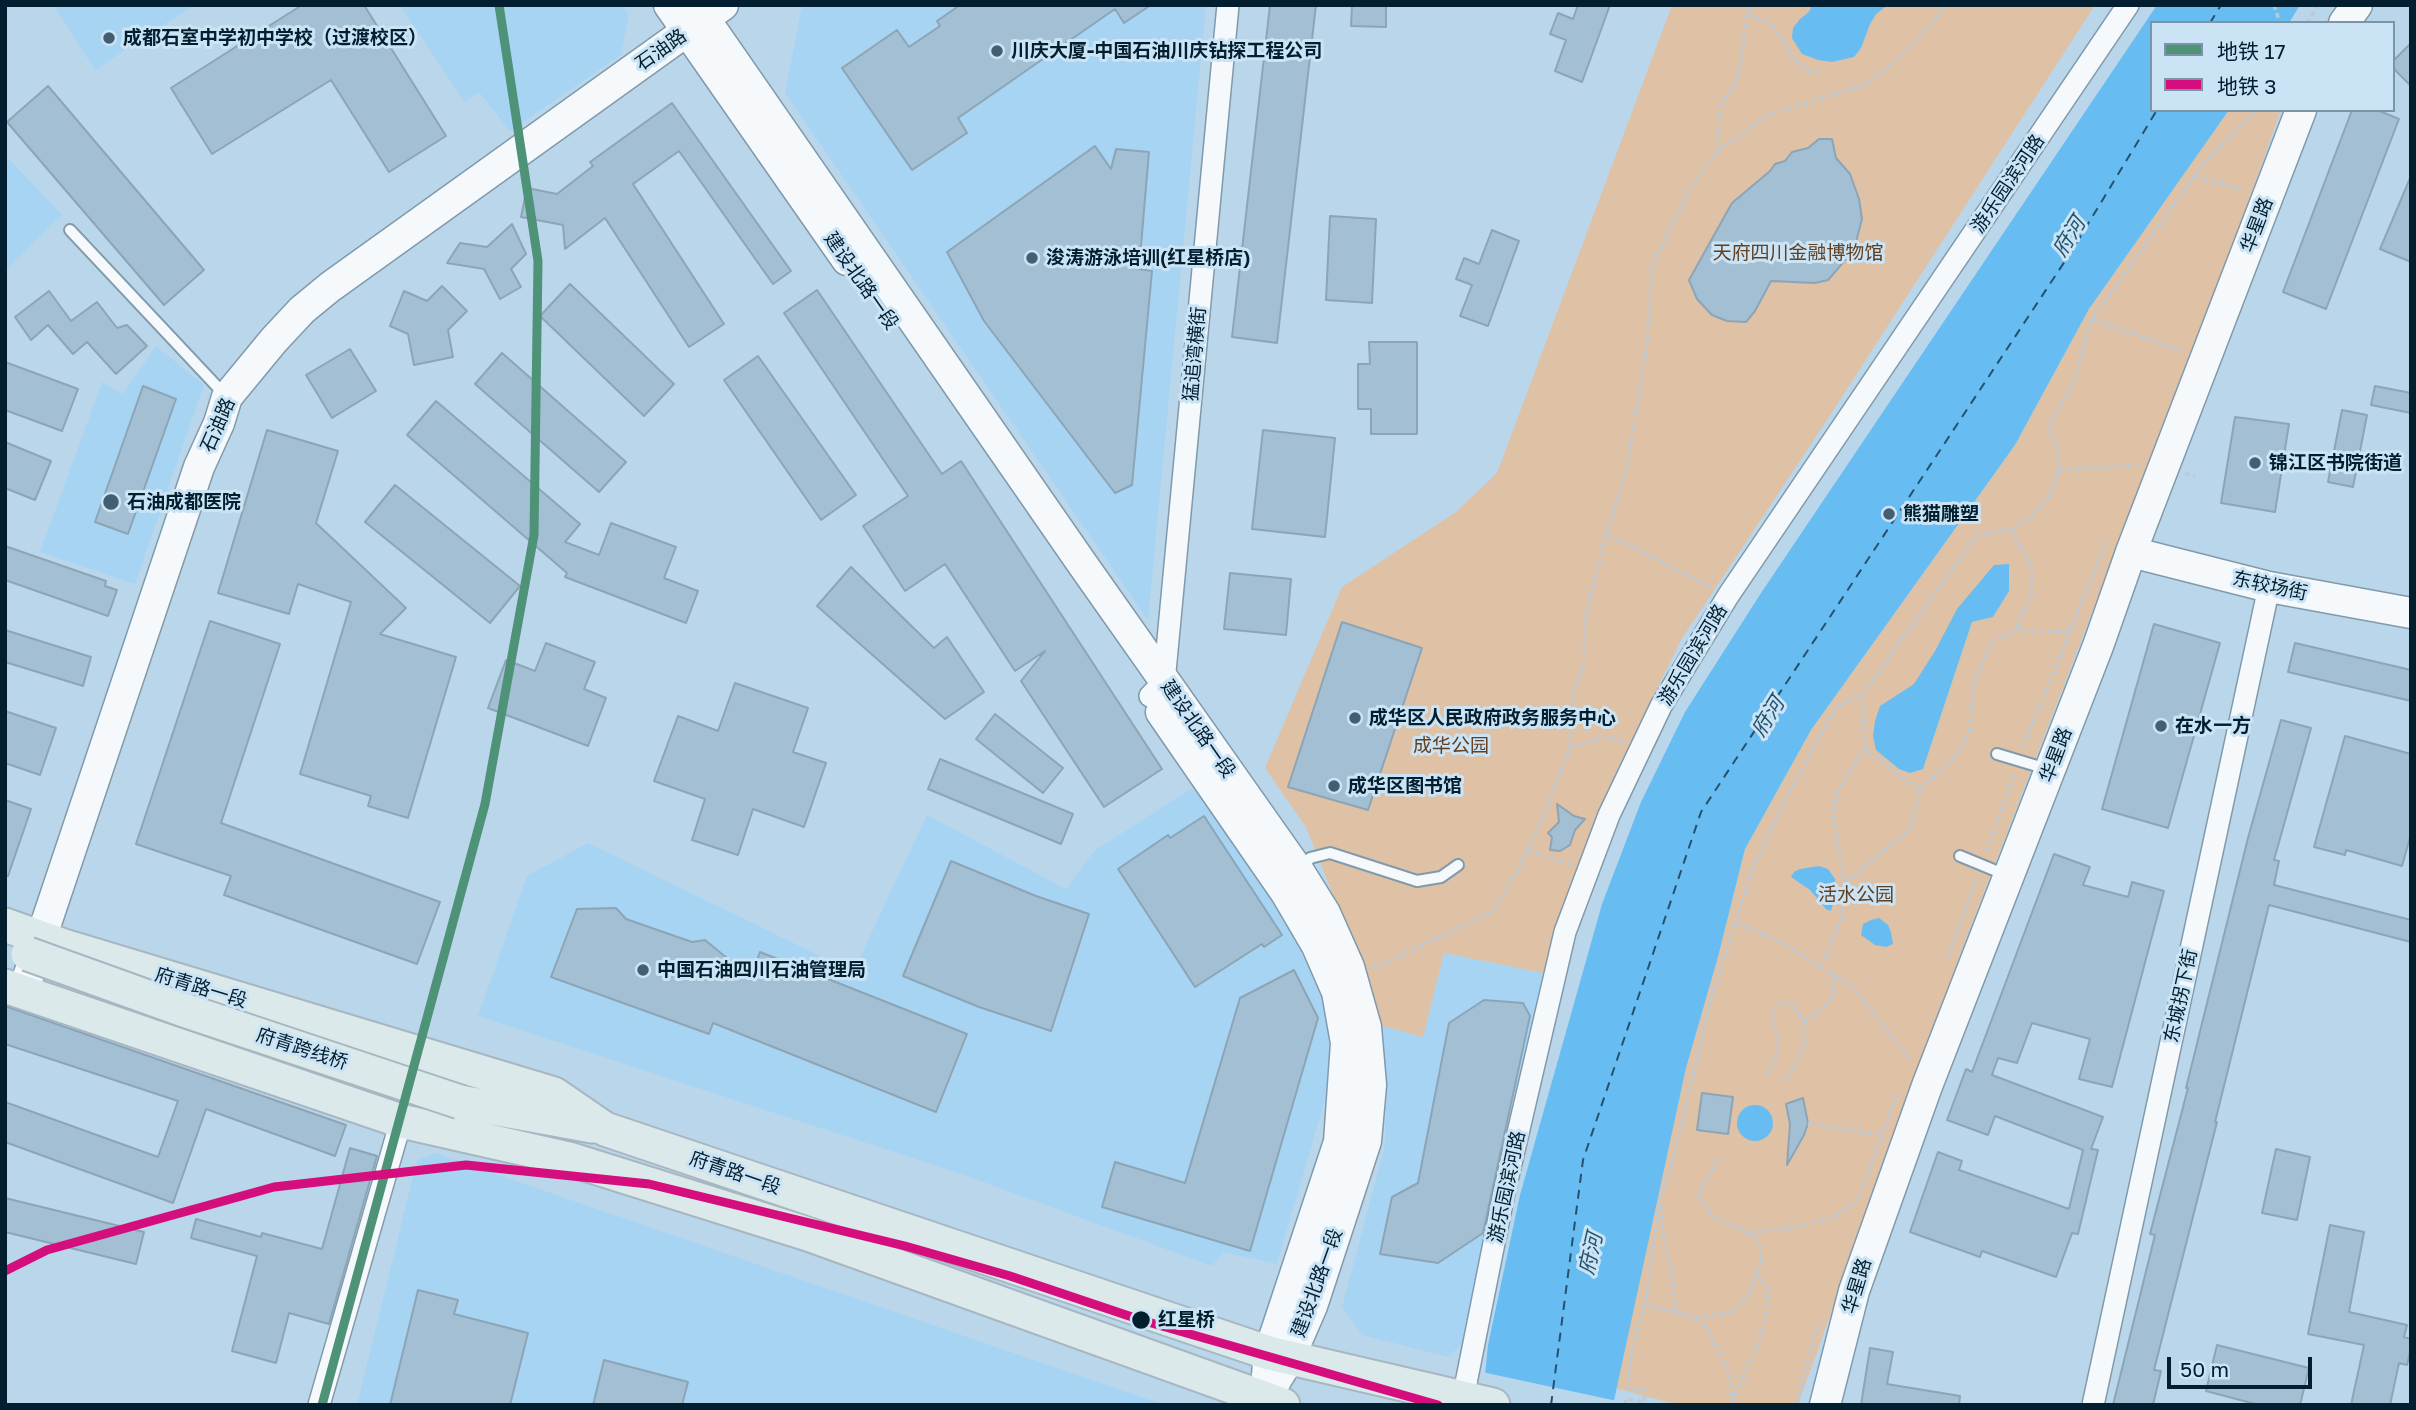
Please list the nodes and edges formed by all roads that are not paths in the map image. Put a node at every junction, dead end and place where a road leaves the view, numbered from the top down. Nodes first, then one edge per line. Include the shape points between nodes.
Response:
1 (669, 5) edge
2 (1228, 5) edge
3 (2128, 5) edge
4 (2357, 5) edge
5 (703, 15) edge
6 (2345, 21) edge
7 (2300, 112) edge
8 (70, 230) dead end
9 (227, 397) junction
10 (2131, 552) junction
11 (2269, 587) junction
12 (2411, 613) edge
13 (1157, 689) junction
14 (1997, 754) dead end
15 (2050, 769) junction
16 (1960, 856) dead end
17 (1458, 866) dead end
18 (1300, 873) junction
19 (2009, 876) junction
20 (5, 925) edge
21 (40, 938) junction
22 (5, 946) edge
23 (5, 962) edge
24 (14, 989) edge
25 (457, 1108) junction
26 (401, 1121) junction
27 (605, 1129) junction
28 (569, 1159) junction
29 (1279, 1356) junction
30 (1476, 1401) edge
31 (1270, 1403) edge
32 (319, 1405) edge
33 (1825, 1405) edge
34 (2093, 1405) edge

1 - 5 street, 建设北路一段
2 - 13 street, 猛追湾横街
3 - 30 street, 游乐园滨河路 via 1728,596 1661,706 1614,804 1565,932 1504,1193
4 - 6 street
5 - 9 street, 石油路 via 330,287 302,310
5 - 13 street, 建设北路一段
7 - 10 street, 华星路
8 - 9 lane
9 - 21 street, 石油路
10 - 11 street, 东较场街
10 - 15 street, 华星路
11 - 12 street, 东较场街
11 - 34 street, 东城拐下街
13 - 18 street, 建设北路一段
13 - 29 street, 建设北路一段 via 1317,946 1337,992 1342,1017 1346,1043 1339,1142
14 - 15 lane
15 - 19 street, 华星路
16 - 19 lane
17 - 18 lane via 1441,877 1417,881 1330,853 1310,858
18 - 29 street, 建设北路一段 via 1325,913 1349,967 1366,1027 1371,1085 1366,1141 1312,1306
19 - 33 street, 华星路 via 1854,1291
20 - 21 main road, 府青路一段
21 - 24 street, 石油路
21 - 27 main road, 府青路一段 via 554,1094
22 - 25 main road, 府青跨线桥, bridge
23 - 25 main road, 府青跨线桥
24 - 26 main road, 府青路一段
25 - 27 main road, 府青跨线桥
25 - 28 main road, 府青跨线桥
26 - 28 main road, 府青路一段
26 - 32 street
27 - 29 main road, 府青路一段
28 - 31 main road, 府青路一段 via 808,1234
29 - 30 main road, 府青路一段
29 - 31 street, 建设北路一段

